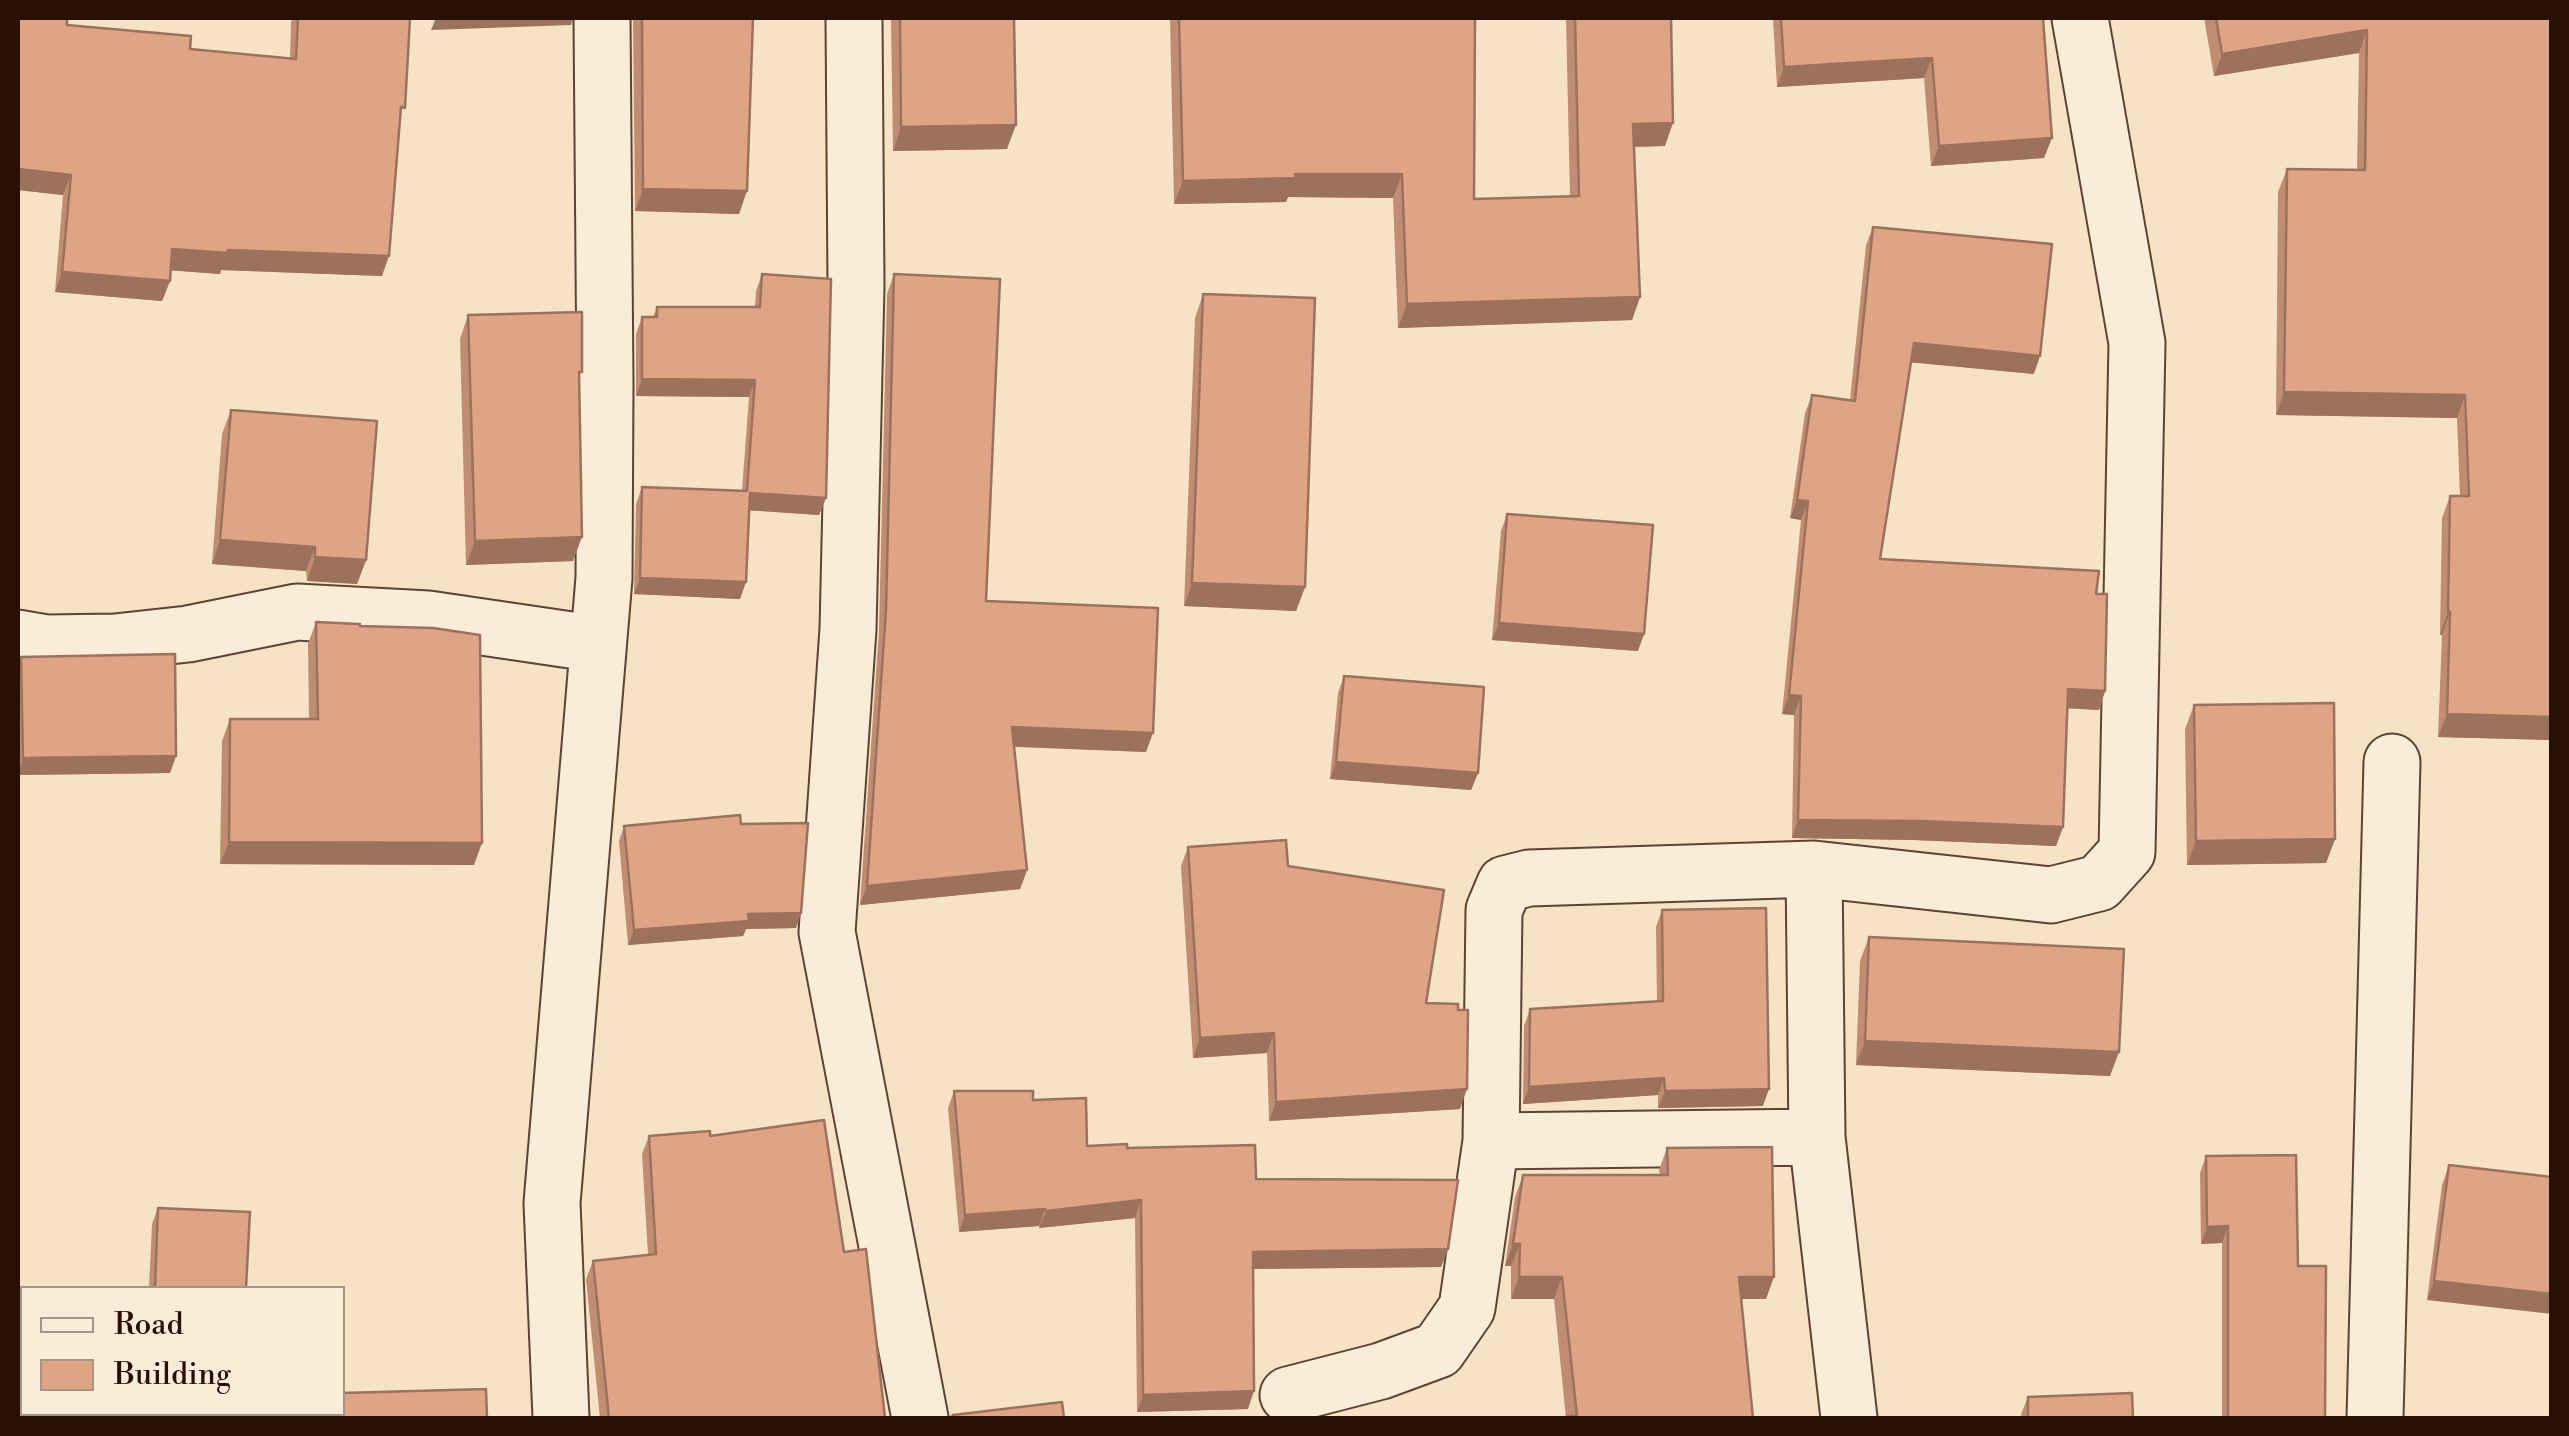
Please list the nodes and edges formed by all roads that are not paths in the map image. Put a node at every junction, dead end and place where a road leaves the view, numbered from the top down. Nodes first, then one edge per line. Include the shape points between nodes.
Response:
1 (602, 18) edge
2 (854, 18) edge
3 (2080, 18) edge
4 (18, 638) edge
5 (598, 644) junction
6 (2392, 762) dead end
7 (1814, 869) junction
8 (1817, 1136) junction
9 (1491, 1141) junction
10 (1288, 1395) dead end
11 (561, 1418) edge
12 (920, 1418) edge
13 (1849, 1418) edge
14 (2375, 1418) edge

1 - 5 street via 605,424
2 - 12 street via 848,629 827,932
3 - 7 street via 2138,343 2126,852 2098,883 2051,896
4 - 5 street via 115,642 297,612 428,619
5 - 11 street via 552,1203
6 - 14 street
7 - 8 street
7 - 9 street via 1505,884 1494,910
8 - 9 street
8 - 13 street
9 - 10 street via 1468,1308 1438,1350

